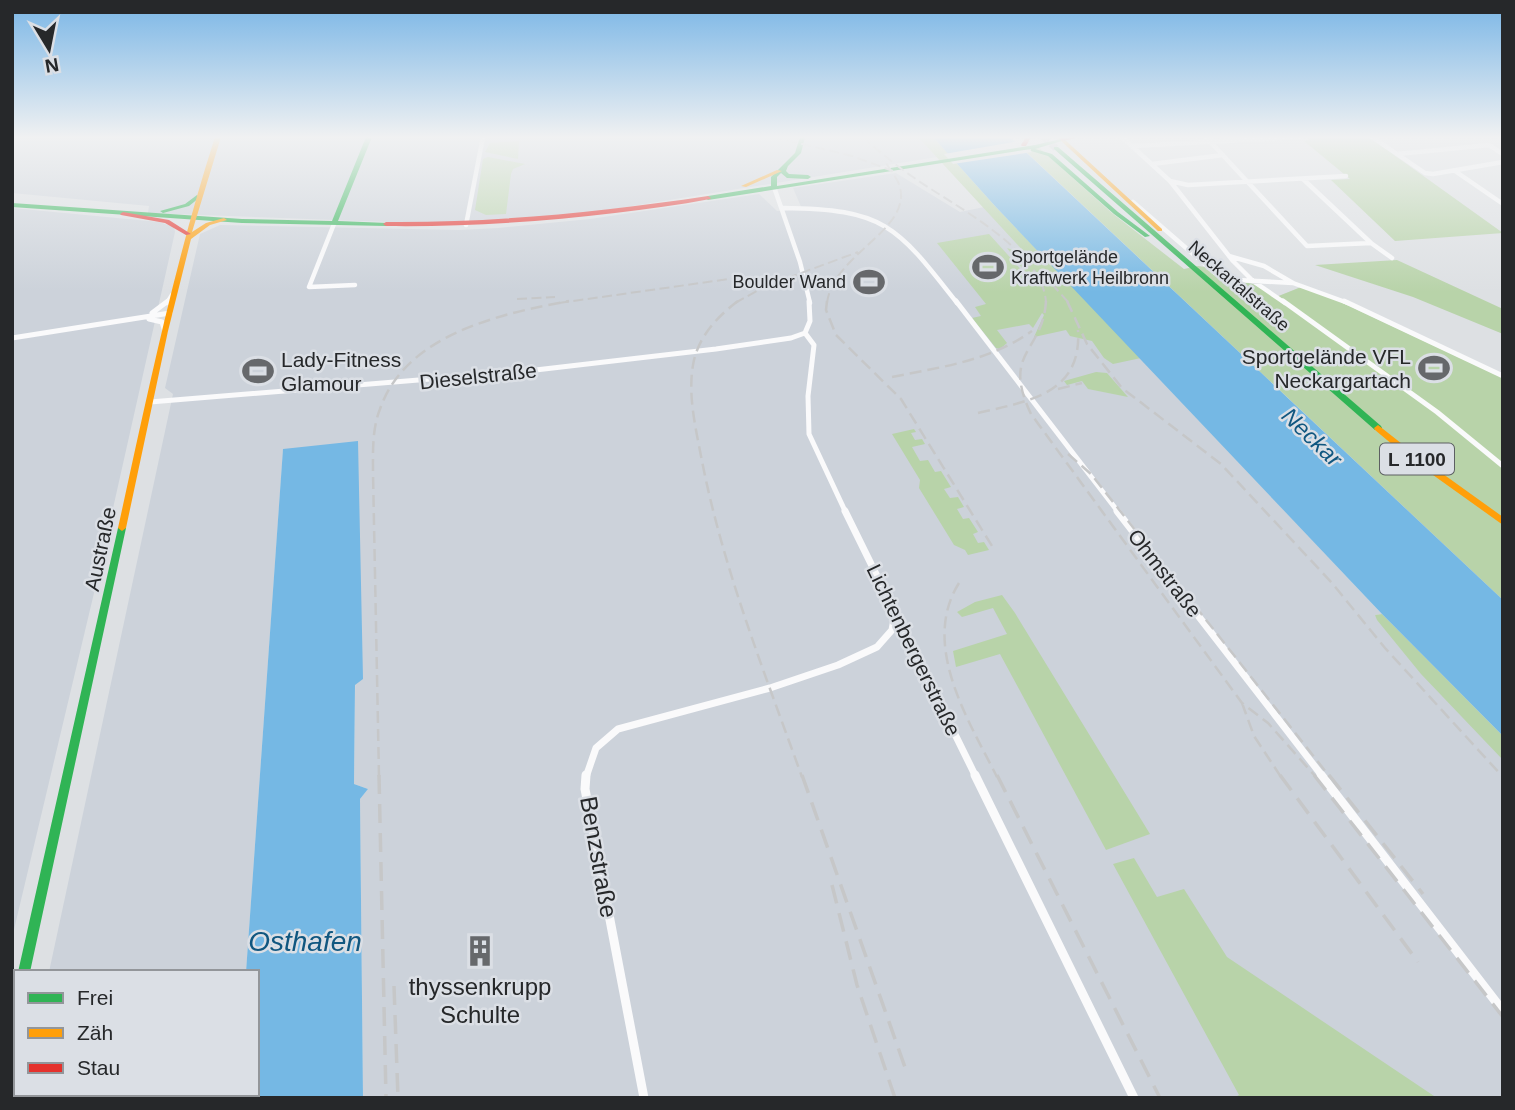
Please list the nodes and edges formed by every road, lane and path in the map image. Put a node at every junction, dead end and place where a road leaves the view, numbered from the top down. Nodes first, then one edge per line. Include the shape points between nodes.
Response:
1 (200, 189) edge
2 (349, 189) edge
3 (473, 189) edge
4 (726, 189) edge
5 (750, 189) edge
6 (775, 189) edge
7 (1094, 189) edge
8 (1116, 189) edge
9 (1116, 189) edge
10 (1176, 189) edge
11 (1253, 189) edge
12 (1314, 189) edge
13 (1481, 189) edge
14 (1503, 194) edge
15 (198, 196) junction
16 (1492, 196) junction
17 (12, 202) edge
18 (1503, 204) edge
19 (783, 208) junction
20 (163, 211) junction
21 (121, 214) junction
22 (192, 216) junction
23 (224, 220) junction
24 (336, 221) junction
25 (466, 223) junction
26 (188, 237) junction
27 (1371, 243) junction
28 (1229, 256) junction
29 (1392, 258) dead end
30 (1252, 281) junction
31 (1292, 281) junction
32 (355, 285) dead end
33 (175, 287) junction
34 (1234, 302) junction
35 (170, 313) junction
36 (121, 321) junction
37 (805, 333) junction
38 (165, 334) junction
39 (12, 335) edge
40 (1503, 376) edge
41 (150, 402) junction
42 (1503, 466) edge
43 (1503, 522) edge
44 (895, 612) junction
45 (24, 970) edge
46 (1503, 1011) edge
47 (644, 1098) edge
48 (1134, 1098) edge

1 - 15 main road, Austraße
2 - 24 main road
3 - 25 street
4 - 25 main road via 579,212
5 - 25 main road via 590,215
6 - 19 street, Lichtenbergerstraße
7 - 34 main road, Neckartalstraße / L 1100 via 1116,214
8 - 30 street via 1215,273
9 - 34 main road
10 - 28 street
11 - 27 street via 1306,245
12 - 27 street
13 - 16 street
14 - 16 street
15 - 20 main road via 187,205
15 - 22 main road, Austraße
16 - 18 street
17 - 20 main road
17 - 21 main road
19 - 37 street, Lichtenbergerstraße via 811,310
19 - 46 street, Ohmstraße via 829,209 873,218 892,227 914,247
20 - 22 main road
21 - 22 main road
21 - 26 main road via 171,221 181,225
22 - 23 main road
22 - 24 main road
22 - 26 main road, Austraße
23 - 24 main road
23 - 26 main road
24 - 25 main road
24 - 32 street via 309,287
26 - 33 main road, Austraße
27 - 29 street
28 - 30 street
28 - 31 street
30 - 31 street
30 - 42 street via 1356,352
31 - 40 street
33 - 35 main road, Austraße
33 - 36 street via 162,308
34 - 43 main road, Neckartalstraße / L 1100 via 1408,453
35 - 36 street
35 - 38 main road, Austraße
36 - 38 street via 156,319
36 - 39 street
37 - 41 street, Dieselstraße via 527,371
37 - 44 street, Lichtenbergerstraße via 814,345 808,402 810,439
38 - 41 main road, Austraße
41 - 45 main road, Austraße
44 - 47 street, Benzstraße via 891,631 877,647 838,665 618,729 596,748 587,768 585,789
44 - 48 street, Lichtenbergerstraße

